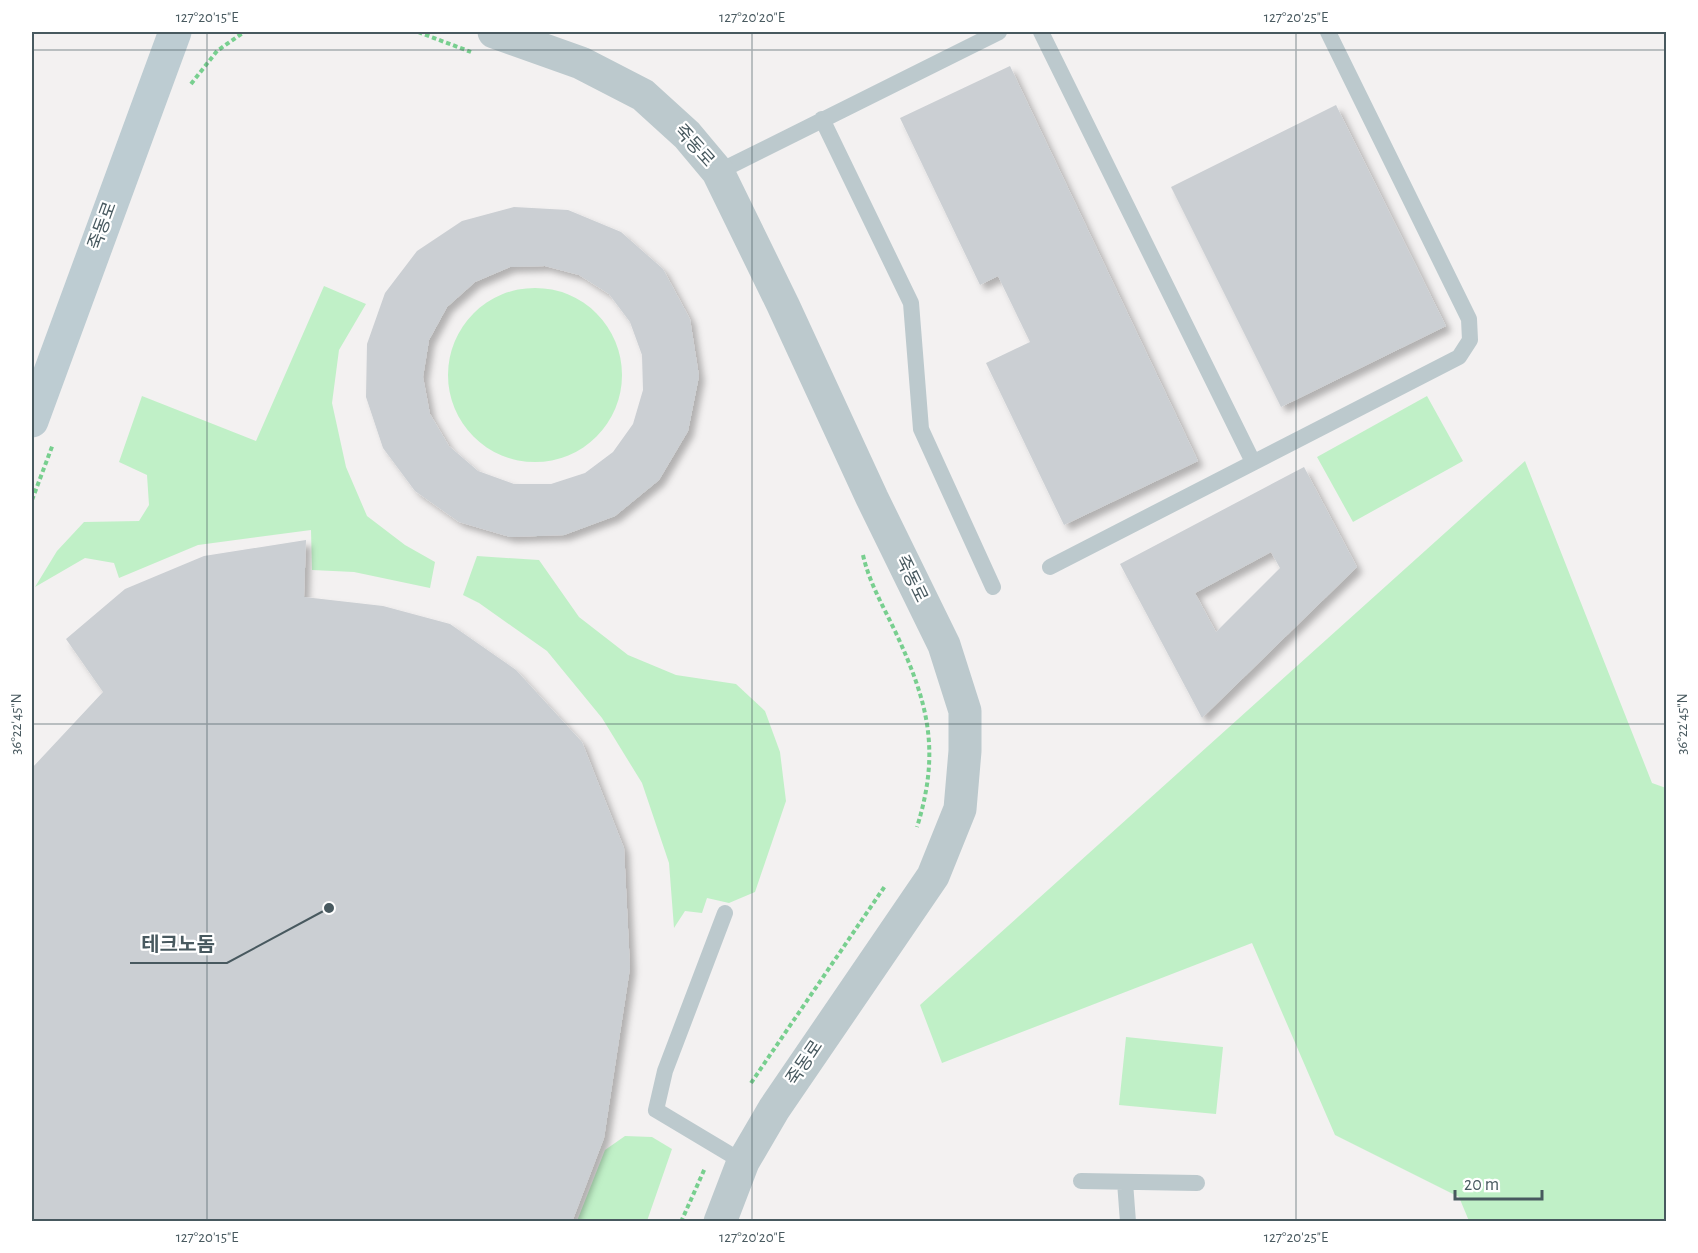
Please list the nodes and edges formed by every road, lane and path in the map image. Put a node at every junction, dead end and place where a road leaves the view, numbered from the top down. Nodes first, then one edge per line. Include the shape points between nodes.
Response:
1 (175, 32) edge
2 (418, 32) edge
3 (999, 32) edge
4 (1041, 32) edge
5 (1328, 32) edge
6 (484, 43) edge
7 (822, 119) junction
8 (718, 172) junction
9 (32, 421) edge
10 (1253, 462) junction
11 (862, 551) dead end
12 (1050, 567) dead end
13 (993, 587) dead end
14 (915, 834) dead end
15 (889, 880) dead end
16 (725, 913) dead end
17 (750, 1085) dead end
18 (730, 1154) junction
19 (1081, 1181) dead end
20 (1125, 1182) junction
21 (1197, 1183) dead end
22 (681, 1221) edge
23 (720, 1221) edge
24 (1128, 1221) edge

1 - 9 street, 죽동로
2 - 6 path
3 - 7 lane
4 - 10 lane
5 - 10 lane via 1469,319 1470,340 1459,357
6 - 8 street, 죽동로 via 581,63 643,95 687,135
7 - 8 lane
7 - 13 lane via 911,303 921,429
8 - 18 street, 죽동로 via 944,645 965,711 960,809 933,876 774,1109
10 - 12 lane
11 - 14 path via 867,573 912,667 926,712 930,753 924,804
15 - 17 path
16 - 18 lane via 665,1071 656,1110
18 - 22 path via 699,1179
18 - 23 street, 죽동로
19 - 20 lane
20 - 21 lane
20 - 24 lane

